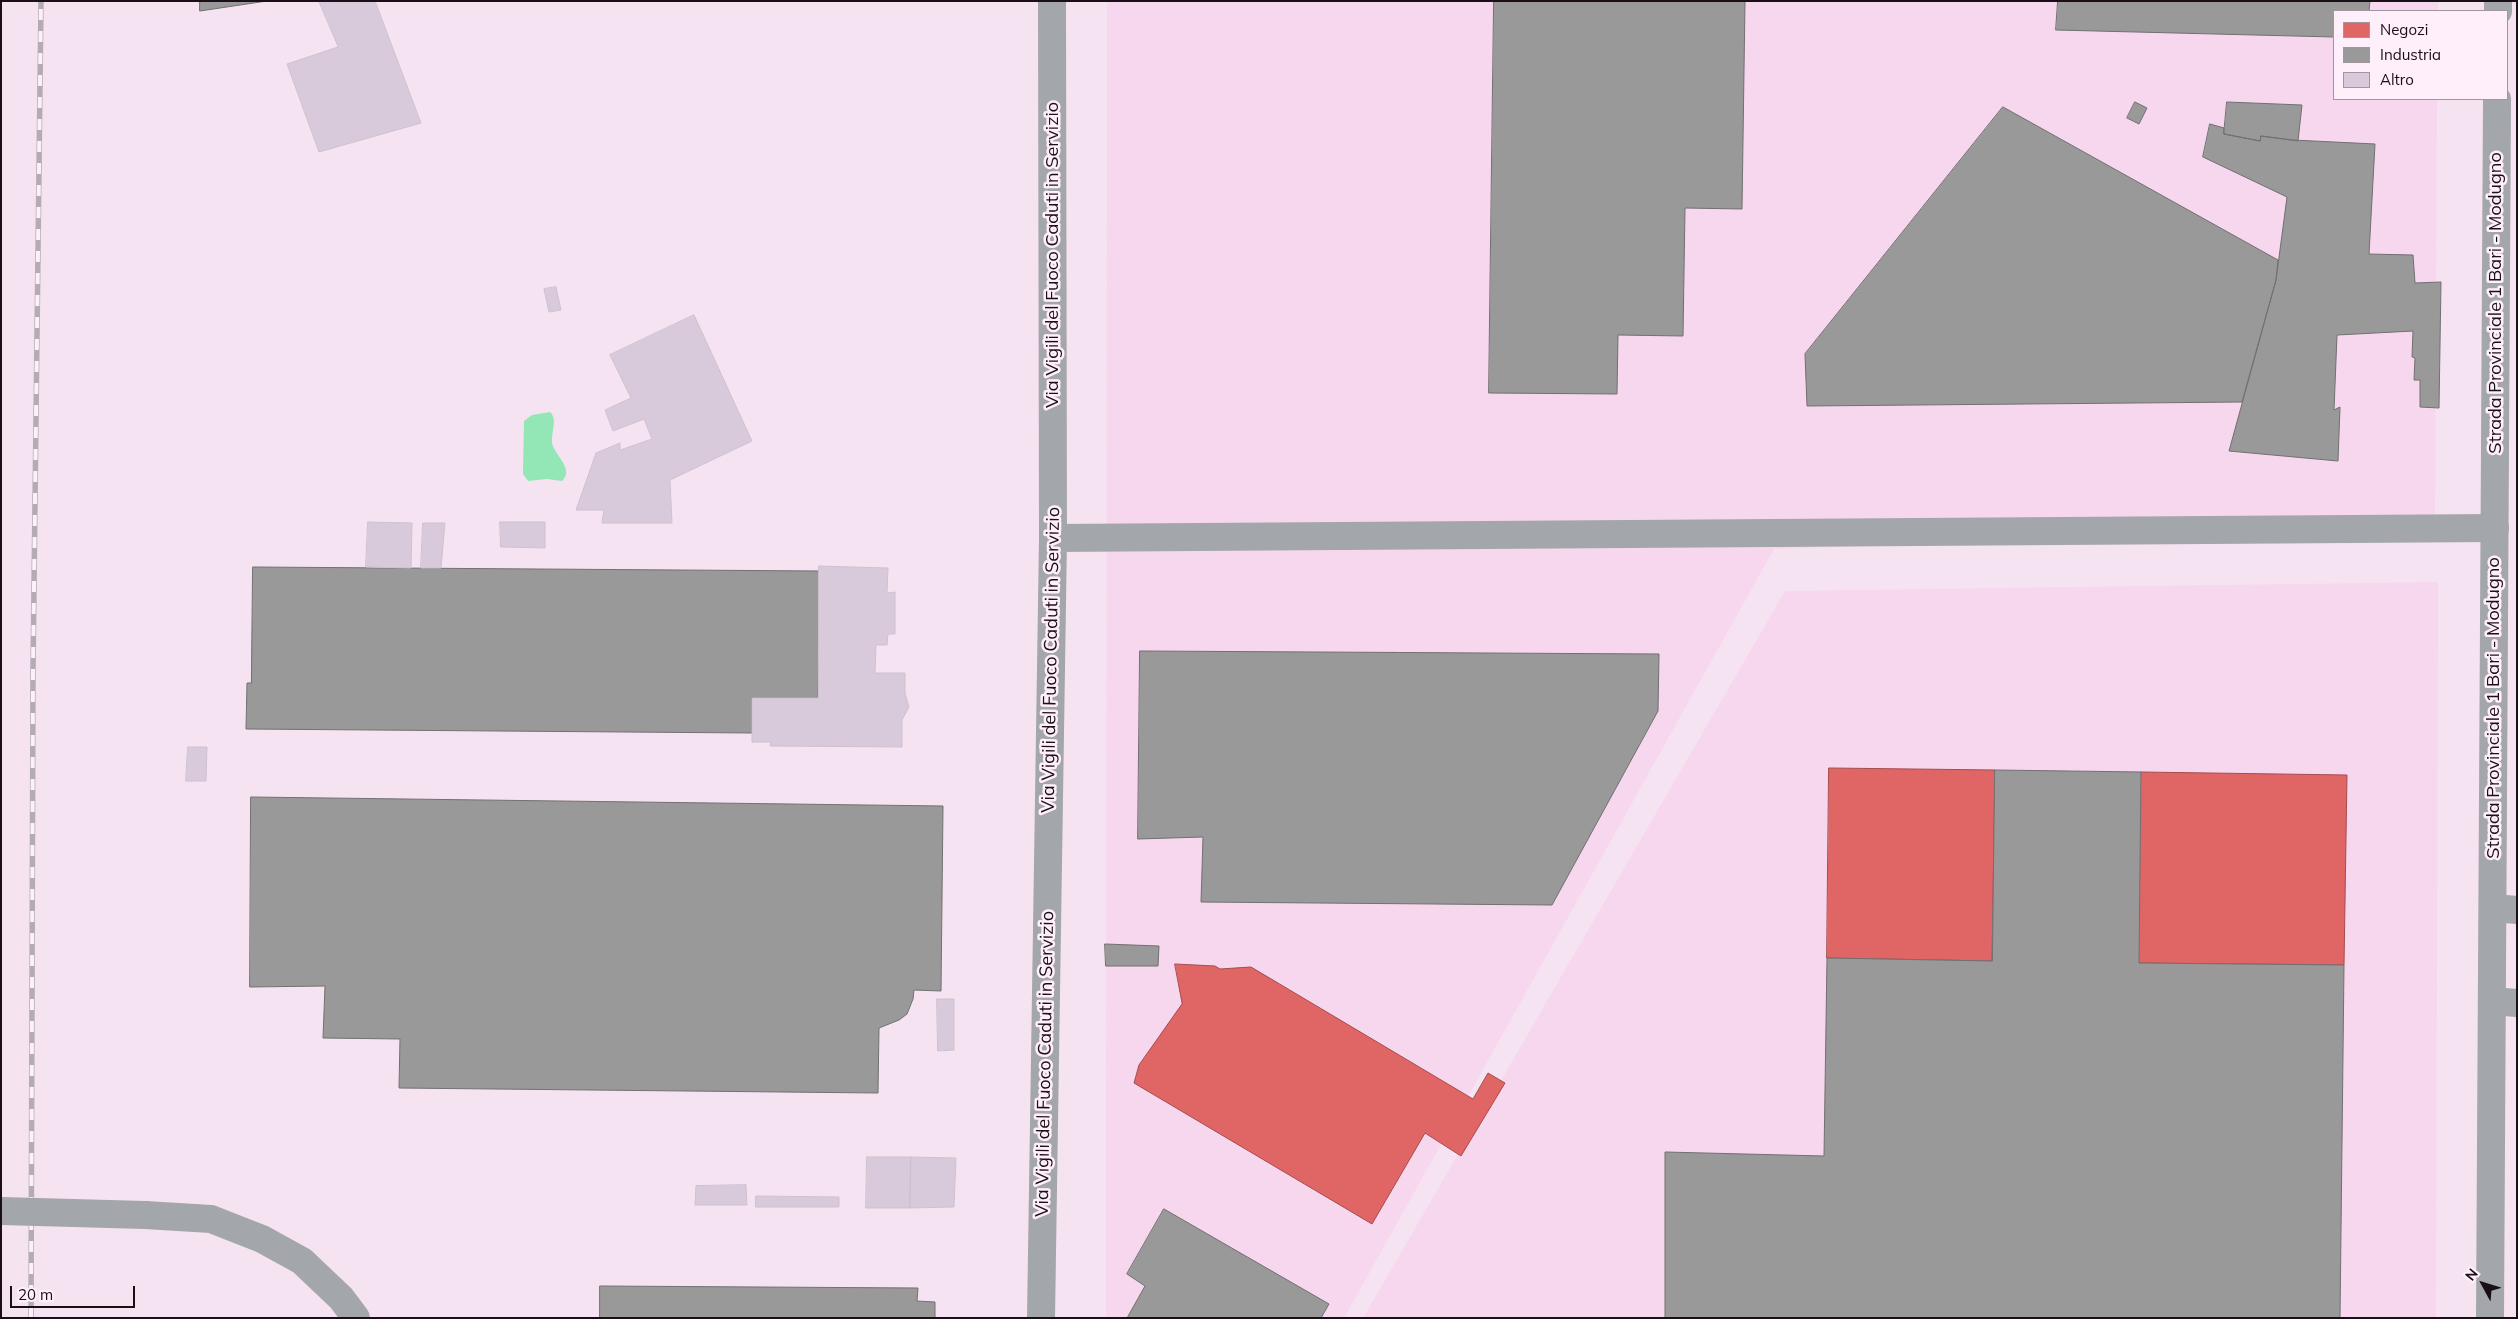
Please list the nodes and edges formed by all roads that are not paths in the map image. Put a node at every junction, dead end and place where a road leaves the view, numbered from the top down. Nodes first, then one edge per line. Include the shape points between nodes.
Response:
1 (1052, 1) edge
2 (2497, 100) edge
3 (2496, 528) junction
4 (1053, 538) junction
5 (2505, 909) edge
6 (2504, 1002) edge
7 (1, 1211) edge
8 (356, 1318) edge
9 (1041, 1318) edge
10 (2490, 1318) edge

1 - 4 street, Via Vigili del Fuoco Caduti in Servizio
2 - 3 street, Strada Provinciale 1 Bari - Modugno
3 - 4 street
3 - 5 street, Strada Provinciale 1 Bari - Modugno
4 - 9 street, Via Vigili del Fuoco Caduti in Servizio
5 - 6 street, Strada Provinciale 1 Bari - Modugno
6 - 10 street, Strada Provinciale 1 Bari - Modugno
7 - 8 street, bridge via 211,1219 262,1239 302,1260 341,1298

